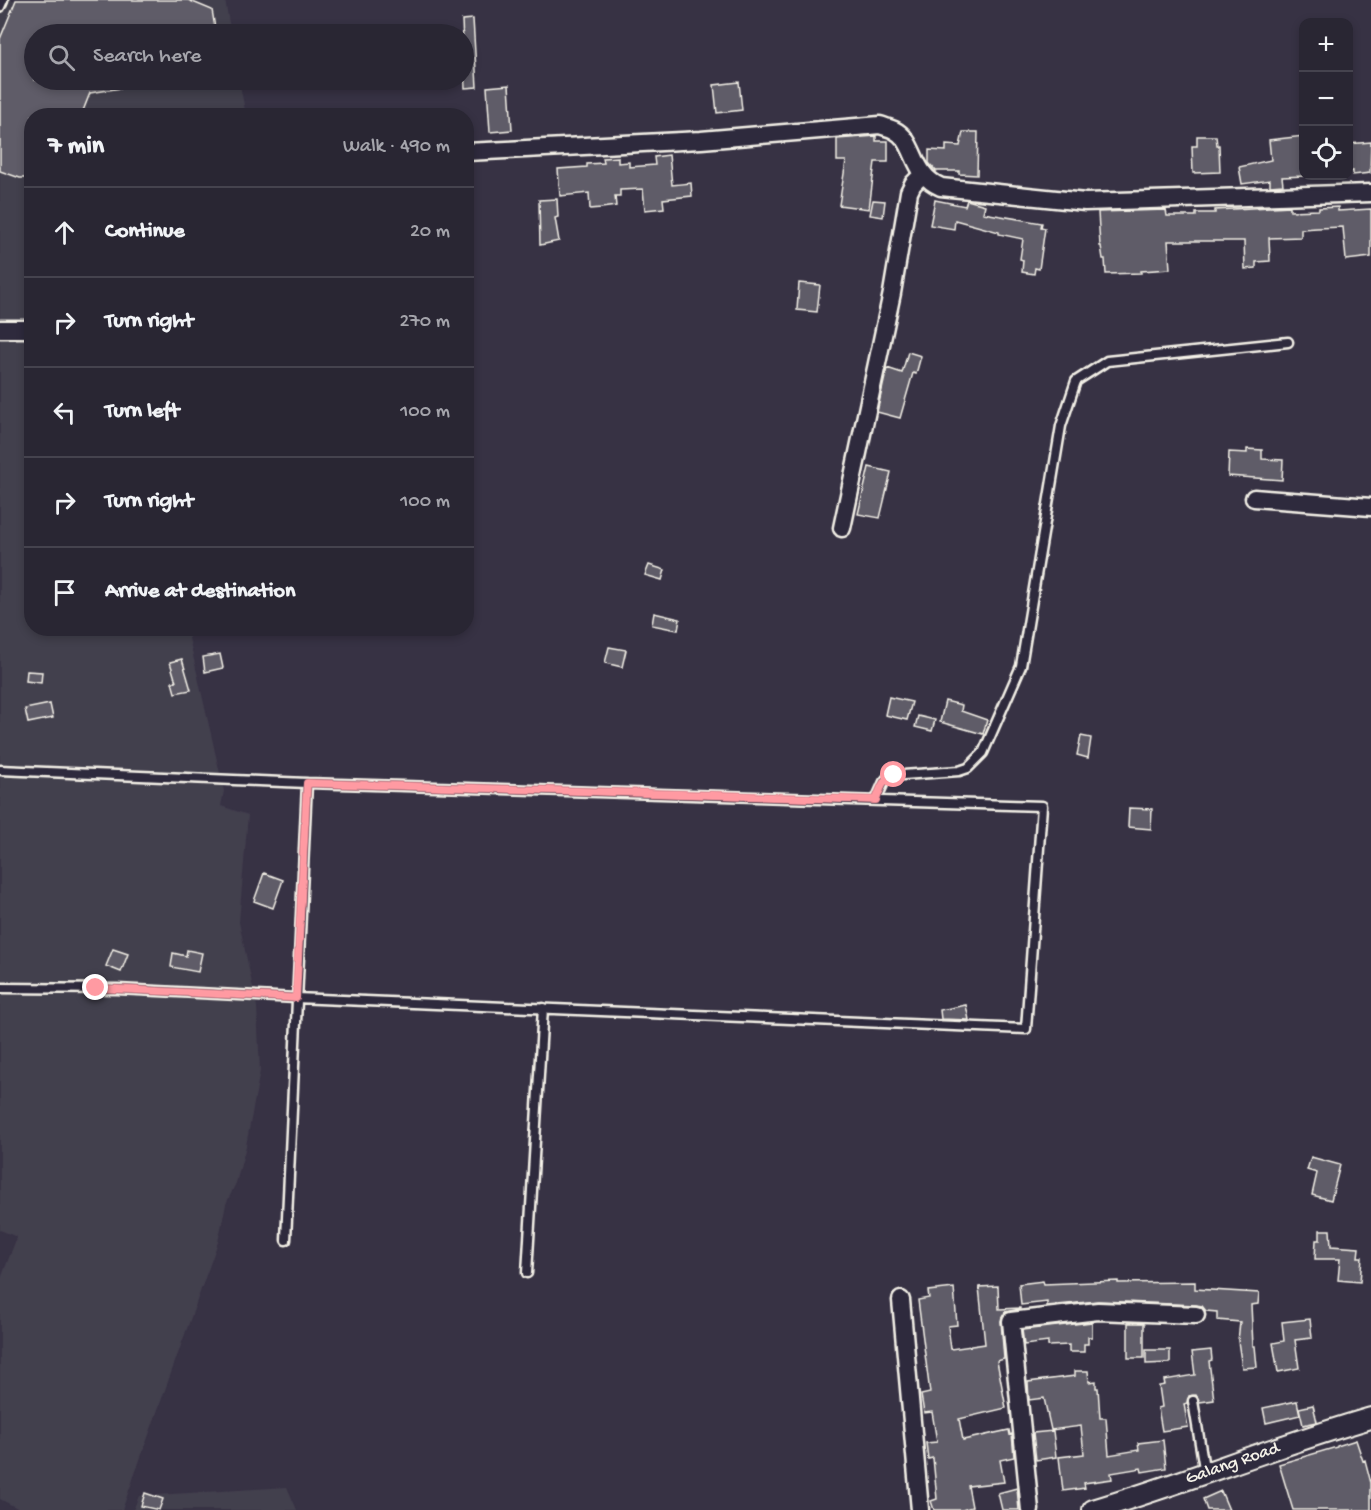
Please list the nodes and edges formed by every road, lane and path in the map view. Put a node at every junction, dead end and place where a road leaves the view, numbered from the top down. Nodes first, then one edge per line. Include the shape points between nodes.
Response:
1 (3, 0) edge
2 (0, 7) edge
3 (474, 152) edge
4 (922, 175) junction
5 (1371, 193) edge
6 (0, 329) edge
7 (24, 329) edge
8 (1288, 342) dead end
9 (1254, 498) dead end
10 (1371, 507) edge
11 (842, 528) dead end
12 (0, 770) edge
13 (307, 783) junction
14 (876, 800) junction
15 (0, 988) edge
16 (296, 998) junction
17 (543, 1008) junction
18 (286, 1240) dead end
19 (527, 1273) dead end
20 (901, 1300) dead end
21 (1196, 1315) dead end
22 (1193, 1401) dead end
23 (1371, 1418) edge
24 (1205, 1474) junction
25 (921, 1510) edge
26 (1030, 1510) edge
27 (1093, 1510) edge

1 - 2 lane
3 - 4 street via 701,140 880,125 896,130 905,140
4 - 5 street via 941,187 1085,202
4 - 11 street via 909,192 892,293
6 - 7 street
8 - 14 lane via 1107,361 1076,381 1061,426 1021,666 983,753 959,771 889,776
9 - 10 street
12 - 13 lane
13 - 14 lane
13 - 16 lane
14 - 17 lane via 1042,806 1026,1029
15 - 16 lane
16 - 17 lane
16 - 18 lane
17 - 19 lane
20 - 25 street
21 - 26 street via 1098,1311 1011,1321
22 - 24 lane
23 - 24 street, Galang Road
24 - 27 street, Galang Road

